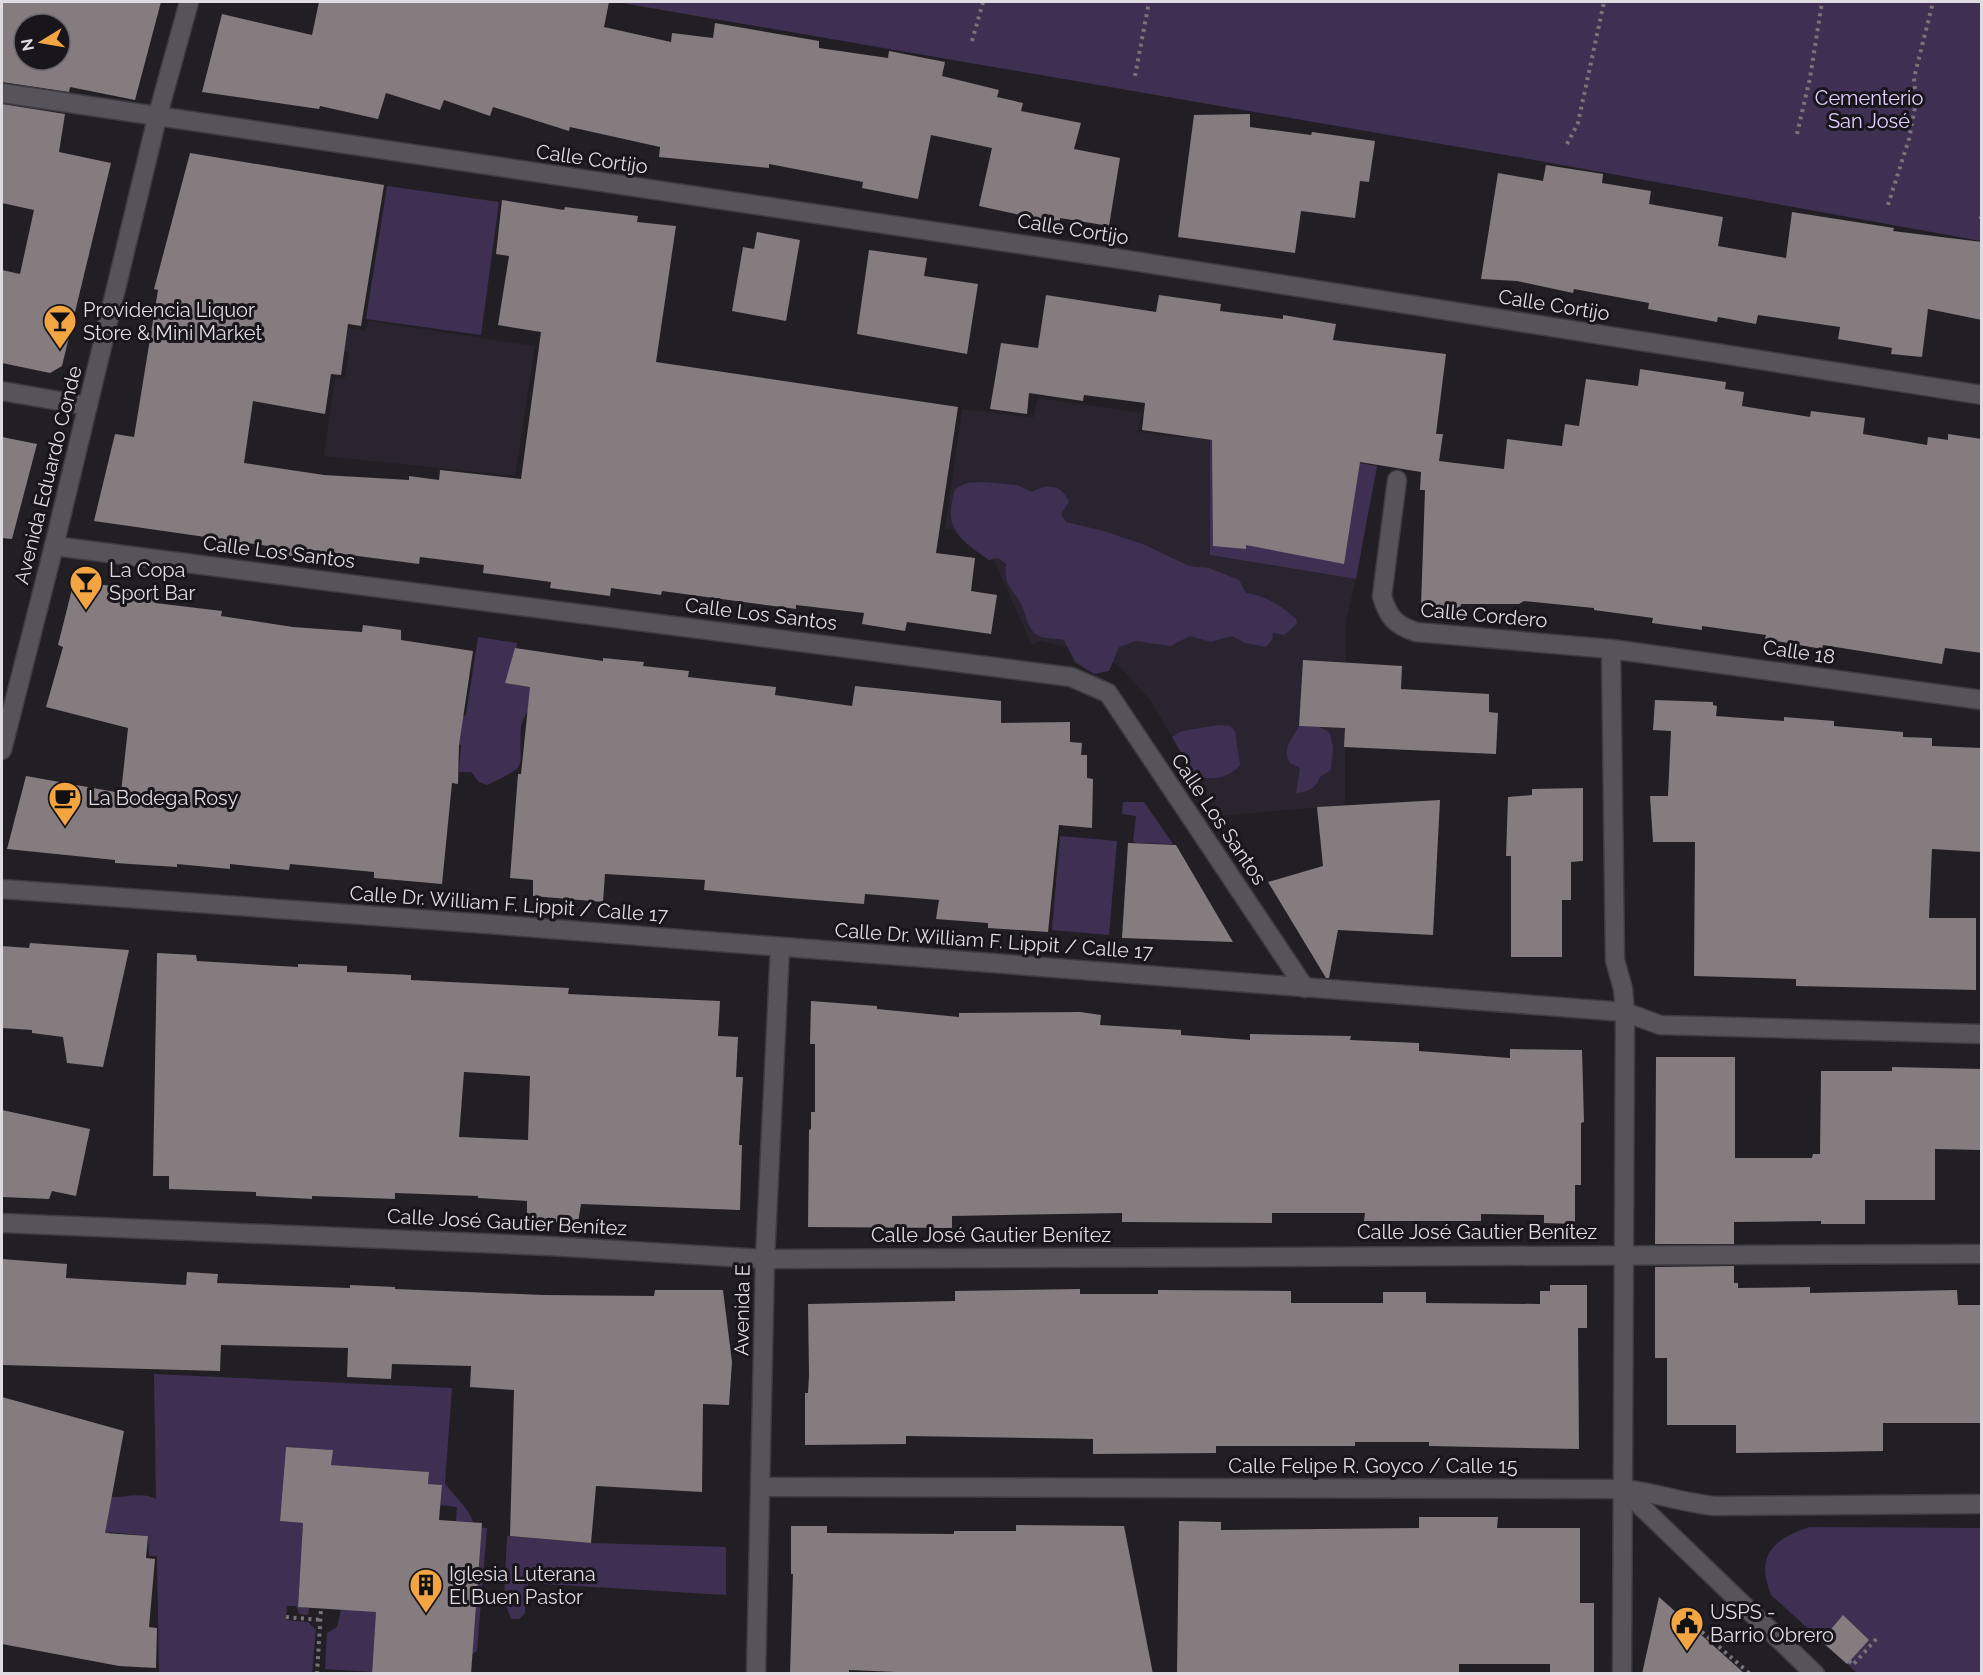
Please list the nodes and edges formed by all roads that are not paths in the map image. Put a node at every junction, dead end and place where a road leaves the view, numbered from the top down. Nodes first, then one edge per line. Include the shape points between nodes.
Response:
1 (189, 2) edge
2 (2, 93) edge
3 (157, 118) junction
4 (2, 391) edge
5 (1982, 395) edge
6 (88, 406) junction
7 (1397, 480) dead end
8 (54, 546) junction
9 (1611, 649) junction
10 (8, 695) edge
11 (1982, 700) edge
12 (2, 750) edge
13 (2, 889) edge
14 (780, 948) junction
15 (1305, 988) junction
16 (1625, 1012) junction
17 (1982, 1034) edge
18 (2, 1223) edge
19 (1982, 1254) edge
20 (1623, 1255) junction
21 (765, 1259) junction
22 (762, 1487) junction
23 (1623, 1489) junction
24 (1982, 1503) edge
25 (756, 1674) edge
26 (1622, 1674) edge
27 (1815, 1674) edge

1 - 3 street, Avenida Eduardo Conde
2 - 3 street, Calle Cortijo
3 - 5 street, Calle Cortijo via 1115,258
3 - 6 street, Avenida Eduardo Conde
4 - 6 street
6 - 8 street, Avenida Eduardo Conde
7 - 9 street, Calle Cordero via 1382,596 1387,614 1398,626 1416,632
8 - 10 street, Avenida Eduardo Conde
8 - 15 street, Calle Los Santos via 1071,677 1108,693
9 - 11 street, Calle 18
9 - 16 street via 1615,960
10 - 12 street, Avenida Eduardo Conde
13 - 14 street, Calle Dr. William F. Lippit / Calle 17
14 - 15 street, Calle Dr. William F. Lippit / Calle 17
14 - 21 street, Avenida E
15 - 16 street, Calle Dr. William F. Lippit / Calle 17
16 - 17 street, Calle Dr. William F. Lippit / Calle 17 via 1660,1025
16 - 20 street
18 - 21 street, Calle José Gautier Benítez
19 - 20 street, Calle José Gautier Benítez
20 - 21 street, Calle José Gautier Benítez
20 - 23 street
21 - 22 street, Avenida E
22 - 23 street, Calle Felipe R. Goyco / Calle 15
22 - 25 street, Avenida E
23 - 24 street, Calle Felipe R. Goyco / Calle 15 via 1715,1506
23 - 26 street
23 - 27 street

